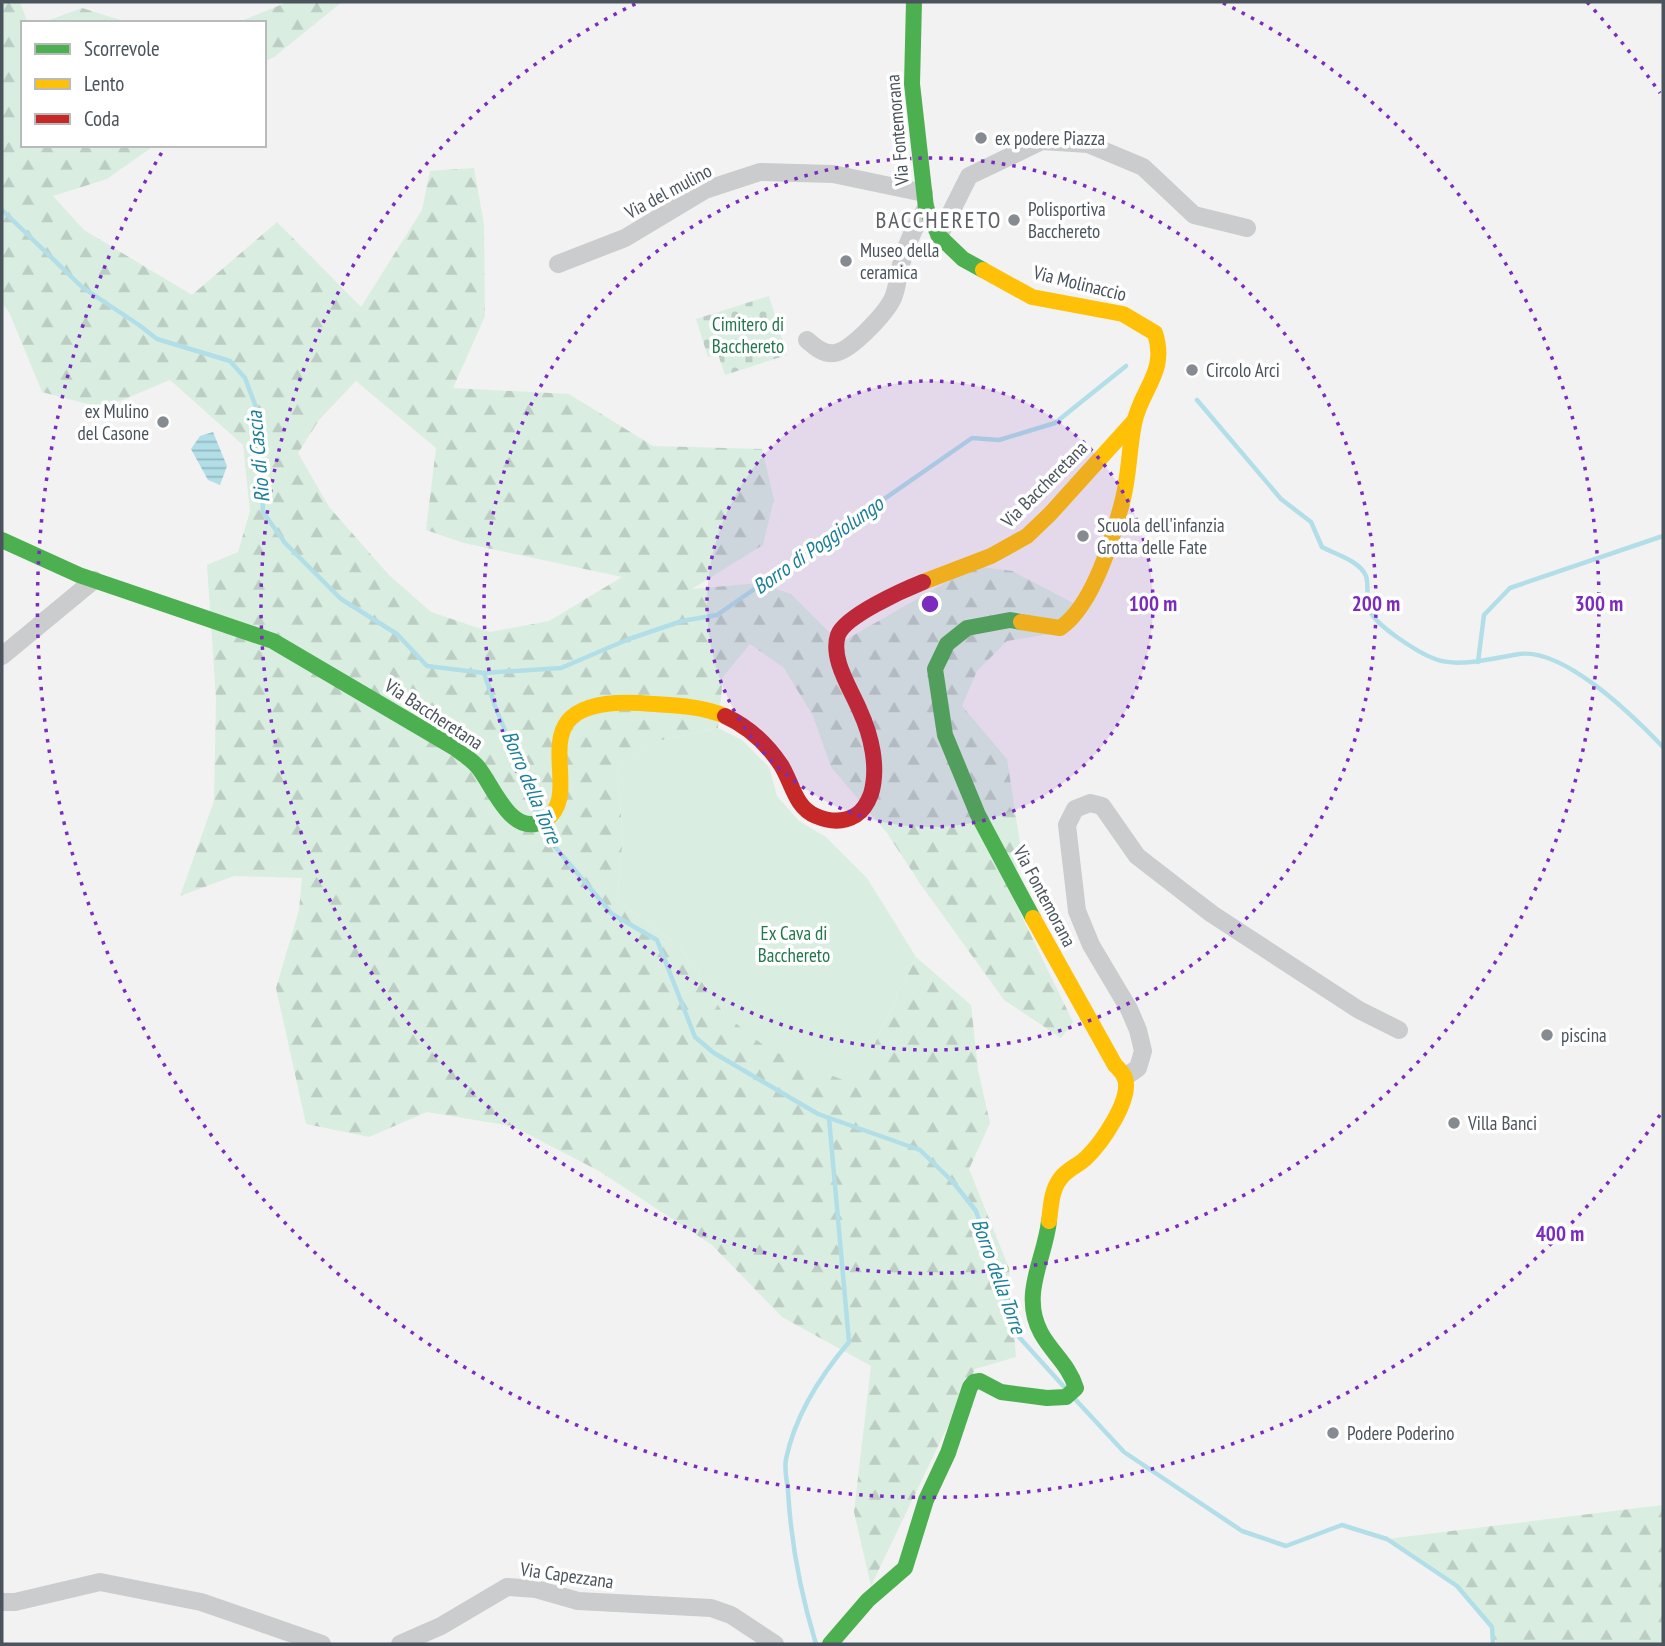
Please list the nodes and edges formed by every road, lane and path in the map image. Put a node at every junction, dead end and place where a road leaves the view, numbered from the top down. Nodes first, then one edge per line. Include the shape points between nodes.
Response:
1 (914, 2) edge
2 (925, 200) junction
3 (1247, 229) dead end
4 (945, 242) junction
5 (558, 264) dead end
6 (807, 340) dead end
7 (1134, 421) junction
8 (2, 540) edge
9 (94, 580) junction
10 (2, 656) edge
11 (1399, 1030) dead end
12 (1125, 1077) junction
13 (2, 1602) edge
14 (322, 1644) edge
15 (400, 1644) edge
16 (775, 1644) edge
17 (830, 1644) edge

1 - 2 street, Via Fontemorana via 912,84
2 - 4 street, Via Fontemorana
2 - 5 street, Via del mulino via 833,174 760,172 705,190 625,238
2 - 6 street via 892,299 869,327 834,353 820,351
3 - 4 street via 1194,215 1143,167 1088,144 1042,141 969,176
4 - 7 street, Via Molinaccio via 963,259 1032,297 1123,314 1155,333 1160,348 1154,379
7 - 9 street, Via Baccheretana via 1031,532 1010,548 914,584 864,612 838,633 836,647 869,737 874,772 873,795 863,810 848,820 816,817 802,807 783,767 737,723 712,712 632,702 591,706 568,722 558,744 560,799 544,821 526,824 513,817 476,765 455,748 273,641
7 - 12 street, Via Fontemorana via 1123,498 1098,575 1072,620 1060,628 1010,620 967,628 947,644 935,669 945,735 978,815 1055,961
8 - 9 street, Via Baccheretana
9 - 10 street
11 - 12 street via 1359,1010 1212,914 1137,856 1102,806 1090,803 1075,809 1067,825 1072,881 1077,911 1091,945 1138,1030 1143,1051 1138,1068
12 - 17 street via 1122,1100 1097,1147 1056,1183 1047,1241 1038,1262 1035,1320 1046,1342 1066,1363 1076,1388 1066,1397 1047,1398 1001,1392 974,1382 926,1500 905,1568 868,1600
13 - 14 street via 100,1582 201,1602
15 - 16 street, Via Capezzana via 441,1626 506,1587 536,1589 578,1601 711,1608 732,1615

